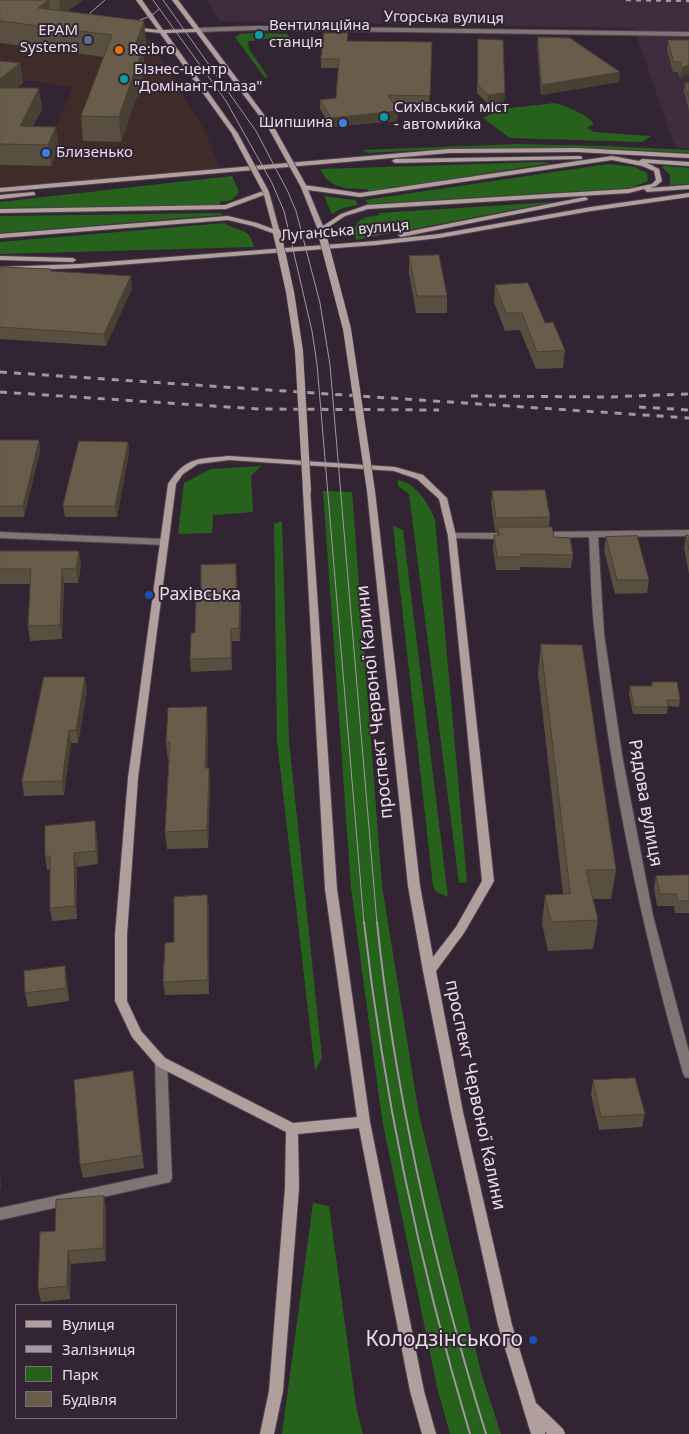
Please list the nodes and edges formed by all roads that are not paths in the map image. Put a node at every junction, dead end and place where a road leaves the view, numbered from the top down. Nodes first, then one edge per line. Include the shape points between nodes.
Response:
1 (139, 0) edge
2 (175, 0) edge
3 (147, 21) junction
4 (198, 30) junction
5 (163, 32) junction
6 (689, 34) edge
7 (689, 156) edge
8 (612, 158) junction
9 (339, 160) junction
10 (689, 164) edge
11 (118, 181) junction
12 (304, 187) junction
13 (689, 187) edge
14 (0, 190) edge
15 (629, 191) junction
16 (266, 192) junction
17 (689, 195) edge
18 (0, 197) edge
19 (0, 211) edge
20 (321, 230) junction
21 (277, 233) junction
22 (0, 236) edge
23 (376, 243) junction
24 (0, 258) edge
25 (131, 262) junction
26 (0, 269) edge
27 (689, 532) edge
28 (0, 535) edge
29 (593, 535) junction
30 (452, 536) junction
31 (164, 542) junction
32 (429, 971) junction
33 (161, 1062) junction
34 (689, 1073) edge
35 (364, 1122) junction
36 (292, 1129) junction
37 (0, 1214) edge
38 (529, 1405) junction
39 (267, 1434) edge
40 (429, 1434) edge
41 (538, 1434) edge
42 (558, 1434) edge

1 - 3 main road
2 - 4 main road, проспект Червоної Калини
3 - 5 main road
3 - 5 main road via 124,27
4 - 5 main road
4 - 6 street, Угорська вулиця
4 - 12 main road, проспект Червоної Калини, bridge via 272,129
5 - 16 main road, bridge via 235,134
7 - 9 main road via 501,150
8 - 9 main road
8 - 10 main road
8 - 12 main road via 360,195
8 - 15 main road via 657,170 659,181 654,185
9 - 11 main road
11 - 14 main road
11 - 18 main road via 85,188
12 - 20 main road, проспект Червоної Калини
13 - 15 main road
15 - 20 main road via 367,207 343,216
15 - 23 main road via 425,229
16 - 19 main road via 226,207
16 - 21 main road
17 - 23 main road, Луганська вулиця via 439,236
20 - 32 main road, проспект Червоної Калини, bridge via 347,329 371,491 414,886
21 - 22 main road via 228,218
21 - 35 main road, bridge via 299,351 331,889
23 - 25 main road, Луганська вулиця
24 - 25 main road
25 - 26 main road, Луганська вулиця
27 - 29 street
28 - 31 street
29 - 30 street
29 - 34 street, Рядова вулиця via 601,647 631,840 669,1005
30 - 31 main road via 443,498 420,478 395,469 229,458 196,462 180,472 172,484
30 - 32 main road via 488,881 460,930
31 - 33 main road via 133,778 121,935 121,1000 136,1034
32 - 38 main road, проспект Червоної Калини via 505,1325
33 - 36 main road
33 - 37 street via 165,1178
35 - 36 main road
35 - 40 main road via 417,1391
36 - 39 main road via 292,1188 276,1391
38 - 41 main road, проспект Червоної Калини
38 - 42 main road

